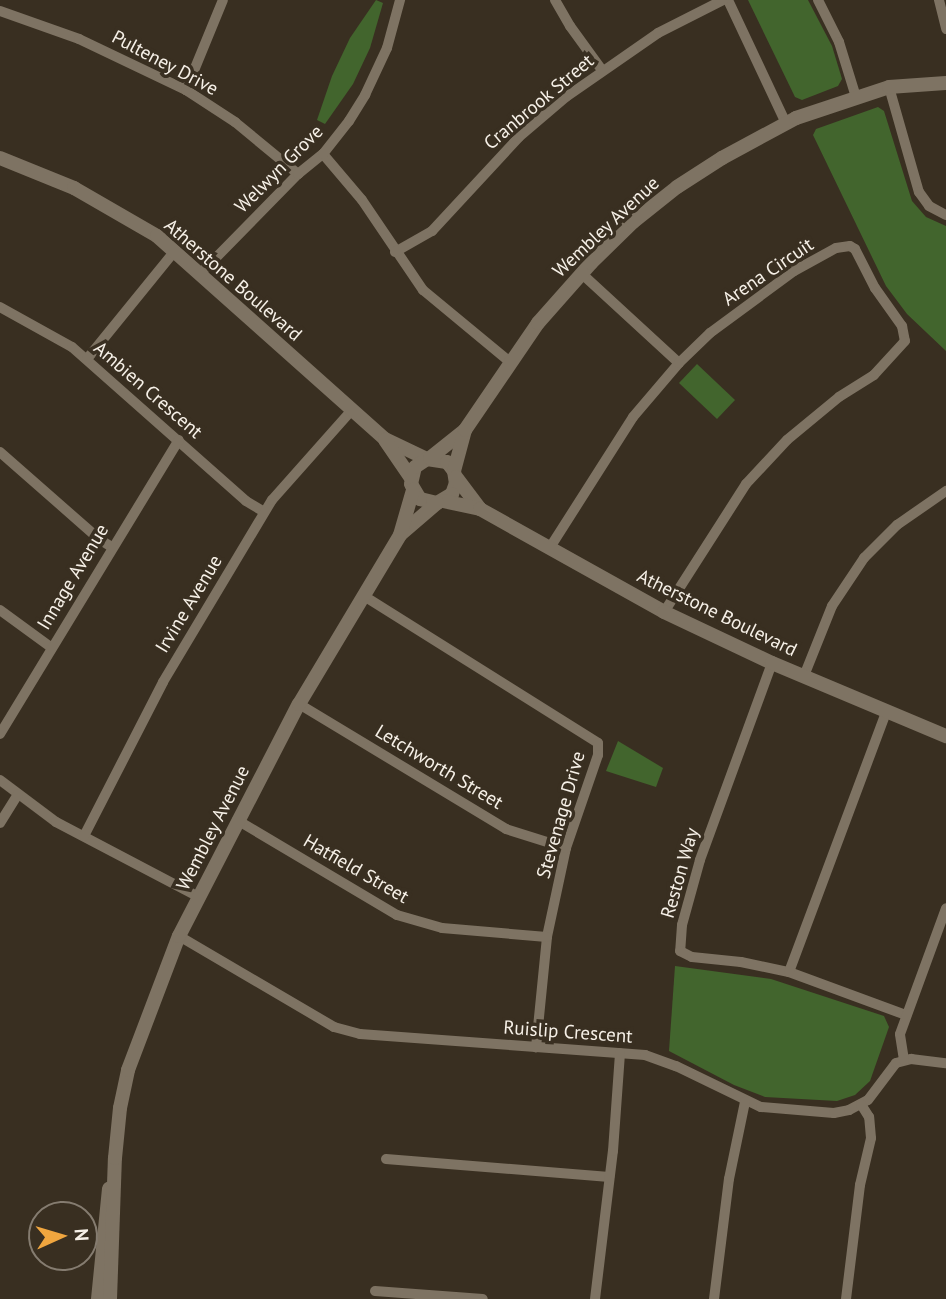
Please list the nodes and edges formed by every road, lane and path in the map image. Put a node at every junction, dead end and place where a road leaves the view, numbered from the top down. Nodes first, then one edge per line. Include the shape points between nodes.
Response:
1 (223, 0) edge
2 (400, 0) edge
3 (555, 0) edge
4 (725, 0) edge
5 (818, 0) edge
6 (939, 0) edge
7 (0, 11) edge
8 (946, 29) edge
9 (602, 70) junction
10 (946, 83) edge
11 (890, 87) junction
12 (186, 90) junction
13 (856, 97) junction
14 (786, 123) junction
15 (323, 154) junction
16 (0, 158) edge
17 (298, 174) junction
18 (946, 215) edge
19 (174, 252) junction
20 (395, 252) junction
21 (581, 273) junction
22 (199, 275) junction
23 (0, 307) edge
24 (87, 359) junction
25 (510, 362) junction
26 (679, 363) junction
27 (352, 410) junction
28 (465, 430) junction
29 (385, 439) junction
30 (178, 440) junction
31 (0, 452) edge
32 (429, 458) junction
33 (455, 474) junction
34 (412, 484) junction
35 (946, 491) edge
36 (440, 502) junction
37 (480, 509) junction
38 (264, 512) junction
39 (400, 535) junction
40 (112, 547) junction
41 (549, 550) junction
42 (364, 596) junction
43 (0, 610) edge
44 (664, 612) junction
45 (52, 648) junction
46 (772, 663) junction
47 (804, 676) junction
48 (299, 704) junction
49 (886, 713) junction
50 (0, 734) edge
51 (946, 736) edge
52 (0, 780) edge
53 (18, 794) junction
54 (237, 820) junction
55 (0, 823) edge
56 (84, 836) junction
57 (566, 848) junction
58 (199, 897) junction
59 (946, 908) edge
60 (179, 936) junction
61 (547, 937) junction
62 (789, 972) junction
63 (906, 1015) junction
64 (536, 1047) junction
65 (620, 1053) junction
66 (904, 1060) junction
67 (946, 1063) edge
68 (746, 1102) junction
69 (861, 1104) junction
70 (115, 1159) junction
71 (386, 1159) dead end
72 (609, 1177) junction
73 (375, 1291) dead end
74 (97, 1299) edge
75 (110, 1299) edge
76 (483, 1299) edge
77 (594, 1299) edge
78 (714, 1299) edge
79 (846, 1299) edge

1 - 12 street
2 - 15 street, Welwyn Grove via 387,48 365,95
3 - 9 street
4 - 9 street, Cranbrook Street via 658,33
4 - 14 street
5 - 13 street via 839,42
6 - 8 street
7 - 12 street, Pulteney Drive via 79,39
9 - 20 street, Cranbrook Street via 519,138 432,231
10 - 11 street, Wembley Avenue
11 - 13 street, Wembley Avenue
11 - 18 street via 919,192 929,206
12 - 17 street, Pulteney Drive via 235,122
13 - 14 street, Wembley Avenue
14 - 21 street, Wembley Avenue via 677,187
15 - 17 street, Welwyn Grove
15 - 20 street via 362,200
16 - 19 street, Atherstone Boulevard via 74,188 157,236
17 - 22 street, Welwyn Grove
19 - 22 street, Atherstone Boulevard
19 - 24 street
20 - 25 street via 423,290
21 - 25 street, Wembley Avenue
21 - 26 street
22 - 27 street, Atherstone Boulevard
23 - 24 street, Ambien Crescent via 56,336
24 - 30 street, Ambien Crescent
25 - 28 street, Wembley Avenue
26 - 41 street, Arena Circuit via 633,417
26 - 44 street, Arena Circuit via 754,298 843,246 855,249 907,337 874,375 811,419 746,484
27 - 29 street, Atherstone Boulevard
27 - 38 street, Irvine Avenue
28 - 32 street, Wembley Avenue
28 - 33 street, Wembley Avenue
29 - 32 street, Atherstone Boulevard
29 - 34 street, Atherstone Boulevard
30 - 38 street, Ambien Crescent
30 - 40 street, Innage Avenue
31 - 40 street
32 - 33 street via 442,459
32 - 34 street via 415,467
33 - 36 street via 454,489
33 - 37 street, Atherstone Boulevard
34 - 36 street via 420,499
34 - 39 street, Wembley Avenue
35 - 47 street via 897,525 864,558 832,606
36 - 37 street, Atherstone Boulevard
36 - 39 street, Wembley Avenue
37 - 41 street, Atherstone Boulevard
38 - 56 street, Irvine Avenue via 163,682
39 - 42 street, Wembley Avenue
40 - 45 street, Innage Avenue
41 - 44 street, Atherstone Boulevard
42 - 48 street, Wembley Avenue
42 - 57 street, Stevenage Drive via 595,738 598,755
43 - 45 street
44 - 46 street, Atherstone Boulevard
45 - 50 street, Innage Avenue
46 - 47 street, Atherstone Boulevard
46 - 62 street, Reston Way via 700,860 680,944 684,955
47 - 49 street, Atherstone Boulevard
48 - 54 street, Wembley Avenue
48 - 57 street, Letchworth Street via 506,829
49 - 51 street, Atherstone Boulevard
49 - 62 street
52 - 53 street
53 - 55 street
53 - 56 street
54 - 58 street, Wembley Avenue
54 - 61 street, Hatfield Street via 397,915 442,928
56 - 58 street
57 - 61 street, Stevenage Drive
58 - 60 street, Wembley Avenue
59 - 63 street
60 - 64 street, Ruislip Crescent via 334,1027 360,1034
60 - 70 street, Wembley Avenue via 128,1069
61 - 64 street, Stevenage Drive
62 - 63 street, Reston Way
63 - 66 street via 900,1034
64 - 65 street, Ruislip Crescent
65 - 68 street, Ruislip Crescent via 657,1059
65 - 72 street
66 - 67 street
66 - 69 street via 889,1068 875,1092
68 - 69 street, Ruislip Crescent via 834,1113
68 - 78 street via 729,1179
69 - 79 street via 869,1117 871,1138 860,1185
70 - 74 street, Wembley Avenue
70 - 75 street, Wembley Avenue
71 - 72 street
72 - 77 street
73 - 76 street

